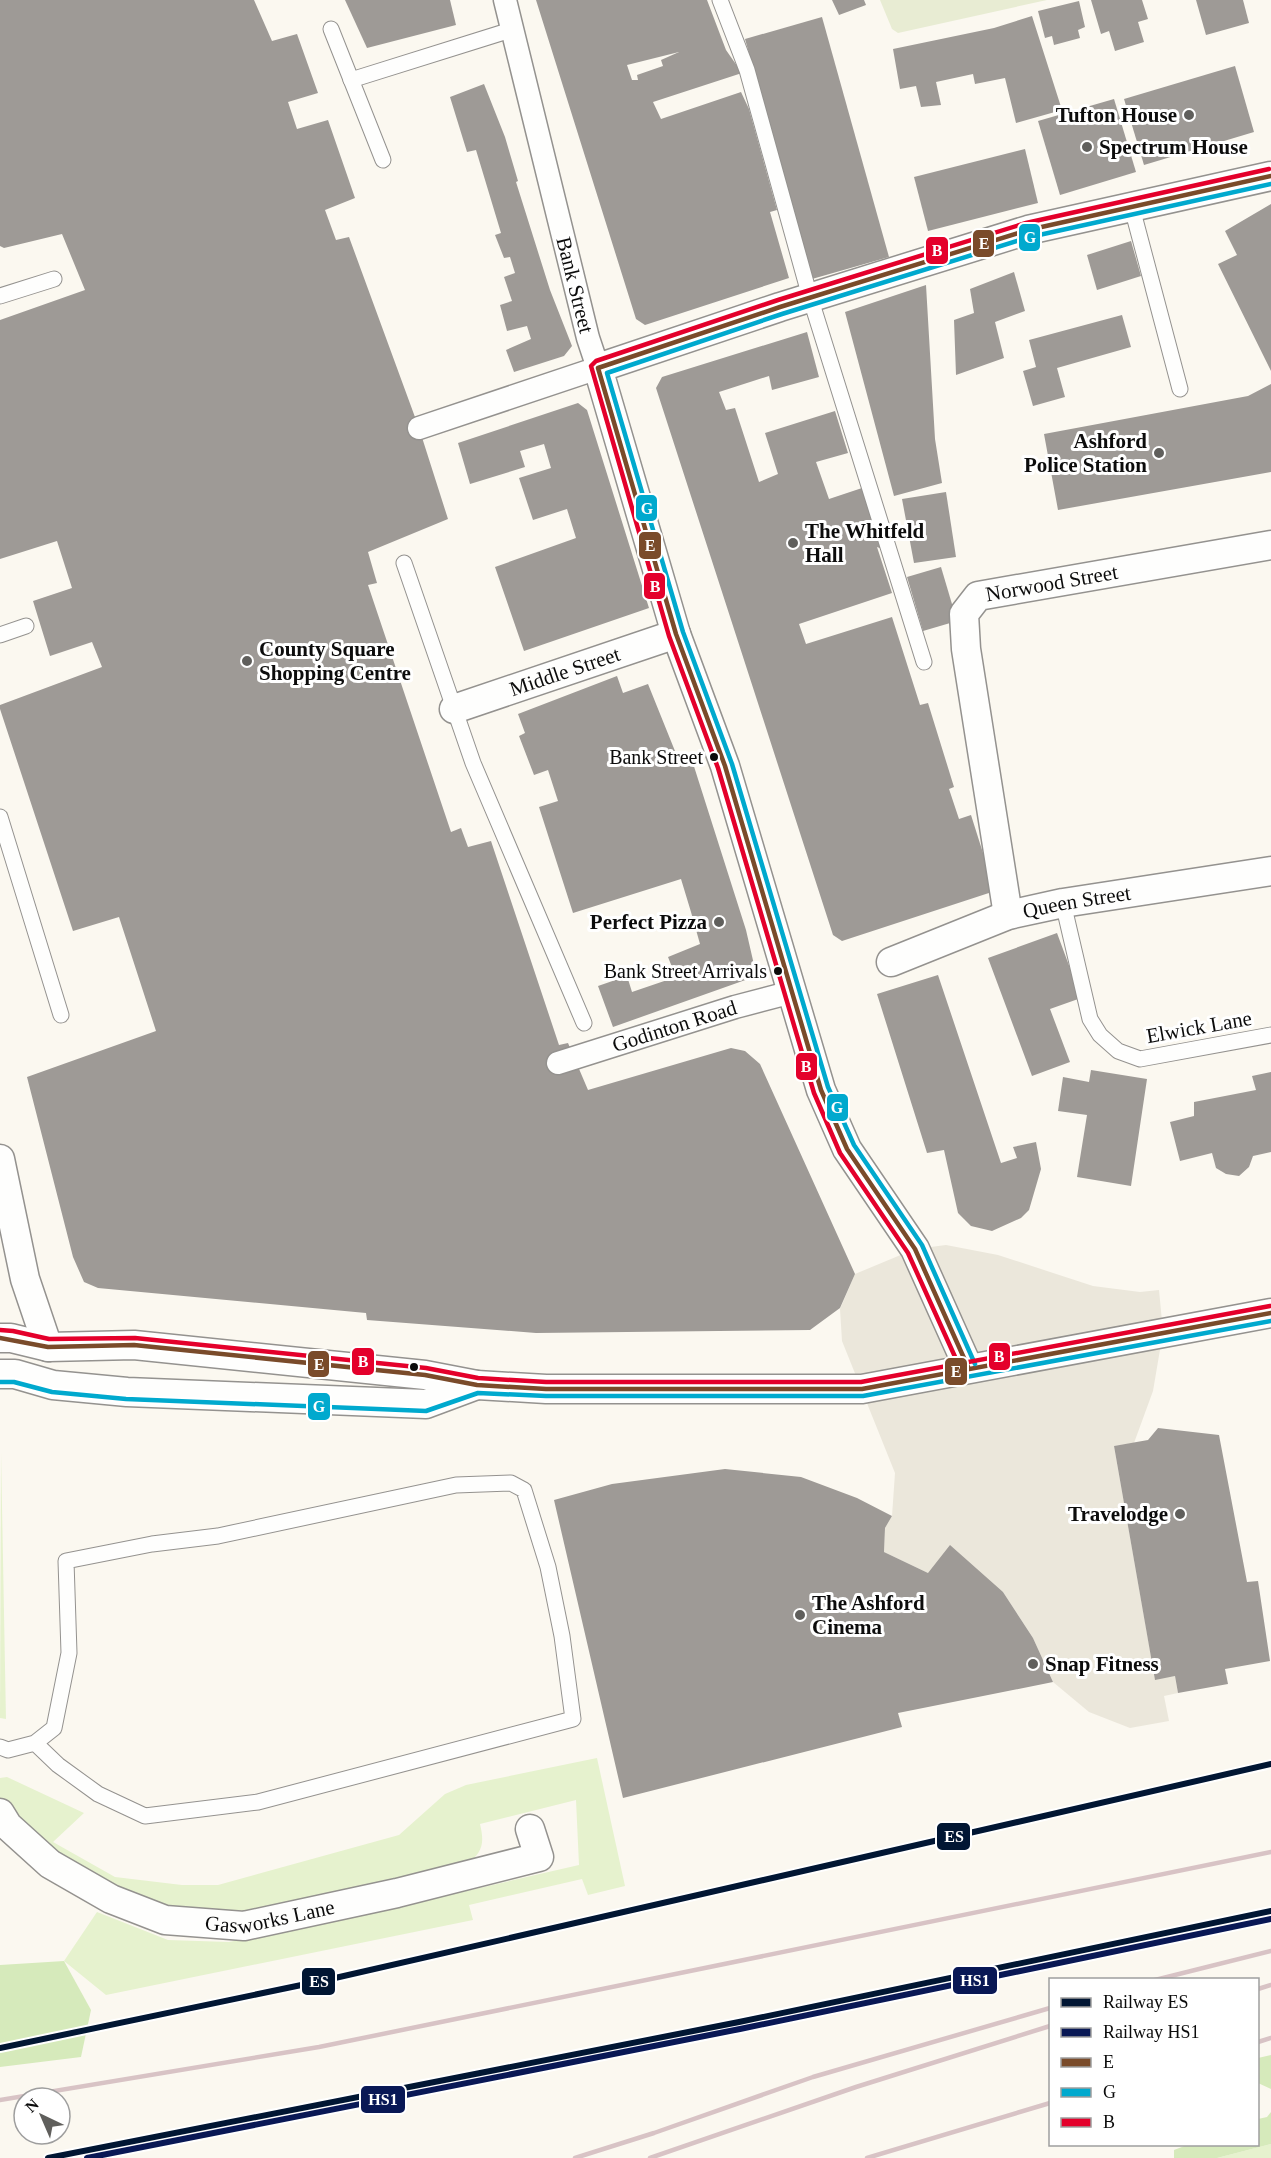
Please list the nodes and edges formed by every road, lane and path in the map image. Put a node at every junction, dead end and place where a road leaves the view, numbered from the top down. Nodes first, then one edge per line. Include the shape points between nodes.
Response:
1 (505, 0) edge
2 (720, 0) edge
3 (331, 29) dead end
4 (514, 29) junction
5 (351, 80) junction
6 (383, 160) dead end
7 (1271, 176) edge
8 (1132, 208) junction
9 (54, 279) dead end
10 (0, 296) edge
11 (810, 297) junction
12 (598, 368) junction
13 (1180, 389) dead end
14 (419, 428) dead end
15 (1271, 545) edge
16 (404, 563) dead end
17 (26, 626) dead end
18 (676, 634) junction
19 (0, 635) edge
20 (924, 662) dead end
21 (454, 709) junction
22 (0, 817) edge
23 (1271, 871) edge
24 (1063, 903) junction
25 (1008, 915) junction
26 (891, 962) dead end
27 (792, 992) junction
28 (61, 1015) dead end
29 (584, 1023) dead end
30 (1271, 1035) edge
31 (558, 1063) dead end
32 (0, 1159) edge
33 (1271, 1313) edge
34 (0, 1338) edge
35 (48, 1347) junction
36 (968, 1367) junction
37 (8, 1374) edge
38 (477, 1385) junction
39 (35, 1743) junction
40 (0, 1747) edge
41 (0, 1813) edge
42 (530, 1829) dead end

1 - 4 street, Bank Street
2 - 11 lane via 747,70
3 - 5 lane
4 - 5 lane
4 - 12 street, Bank Street
5 - 6 lane
7 - 8 street
8 - 11 street via 1028,230
8 - 13 lane
9 - 10 lane
11 - 12 street
11 - 20 lane
12 - 14 street
12 - 18 street, Bank Street
15 - 25 street, Norwood Street via 978,596 964,614 966,649
16 - 21 lane
17 - 19 lane
18 - 21 street, Middle Street
18 - 27 street, Bank Street via 725,766
21 - 29 lane via 473,763
22 - 28 lane
23 - 24 street, Queen Street
24 - 25 street, Queen Street
24 - 30 lane, Elwick Lane via 1090,1019 1100,1035 1118,1051 1140,1059
25 - 26 street, Queen Street
27 - 31 street, Godinton Road
27 - 36 street, Bank Street via 821,1090 847,1149 915,1249
32 - 35 street via 25,1279
33 - 36 street
34 - 35 street
35 - 37 street
35 - 38 street via 134,1345 425,1375
36 - 38 street via 862,1389 546,1389
37 - 38 street via 53,1384 127,1392 426,1404
39 - 39 lane via 54,1728 69,1653 66,1561 218,1536 456,1485 511,1483 524,1490 553,1590 573,1719 258,1802 145,1816 98,1794
39 - 40 lane via 8,1750
41 - 42 street, Gasworks Lane via 8,1826 50,1864 111,1899 165,1920 243,1926 539,1857

